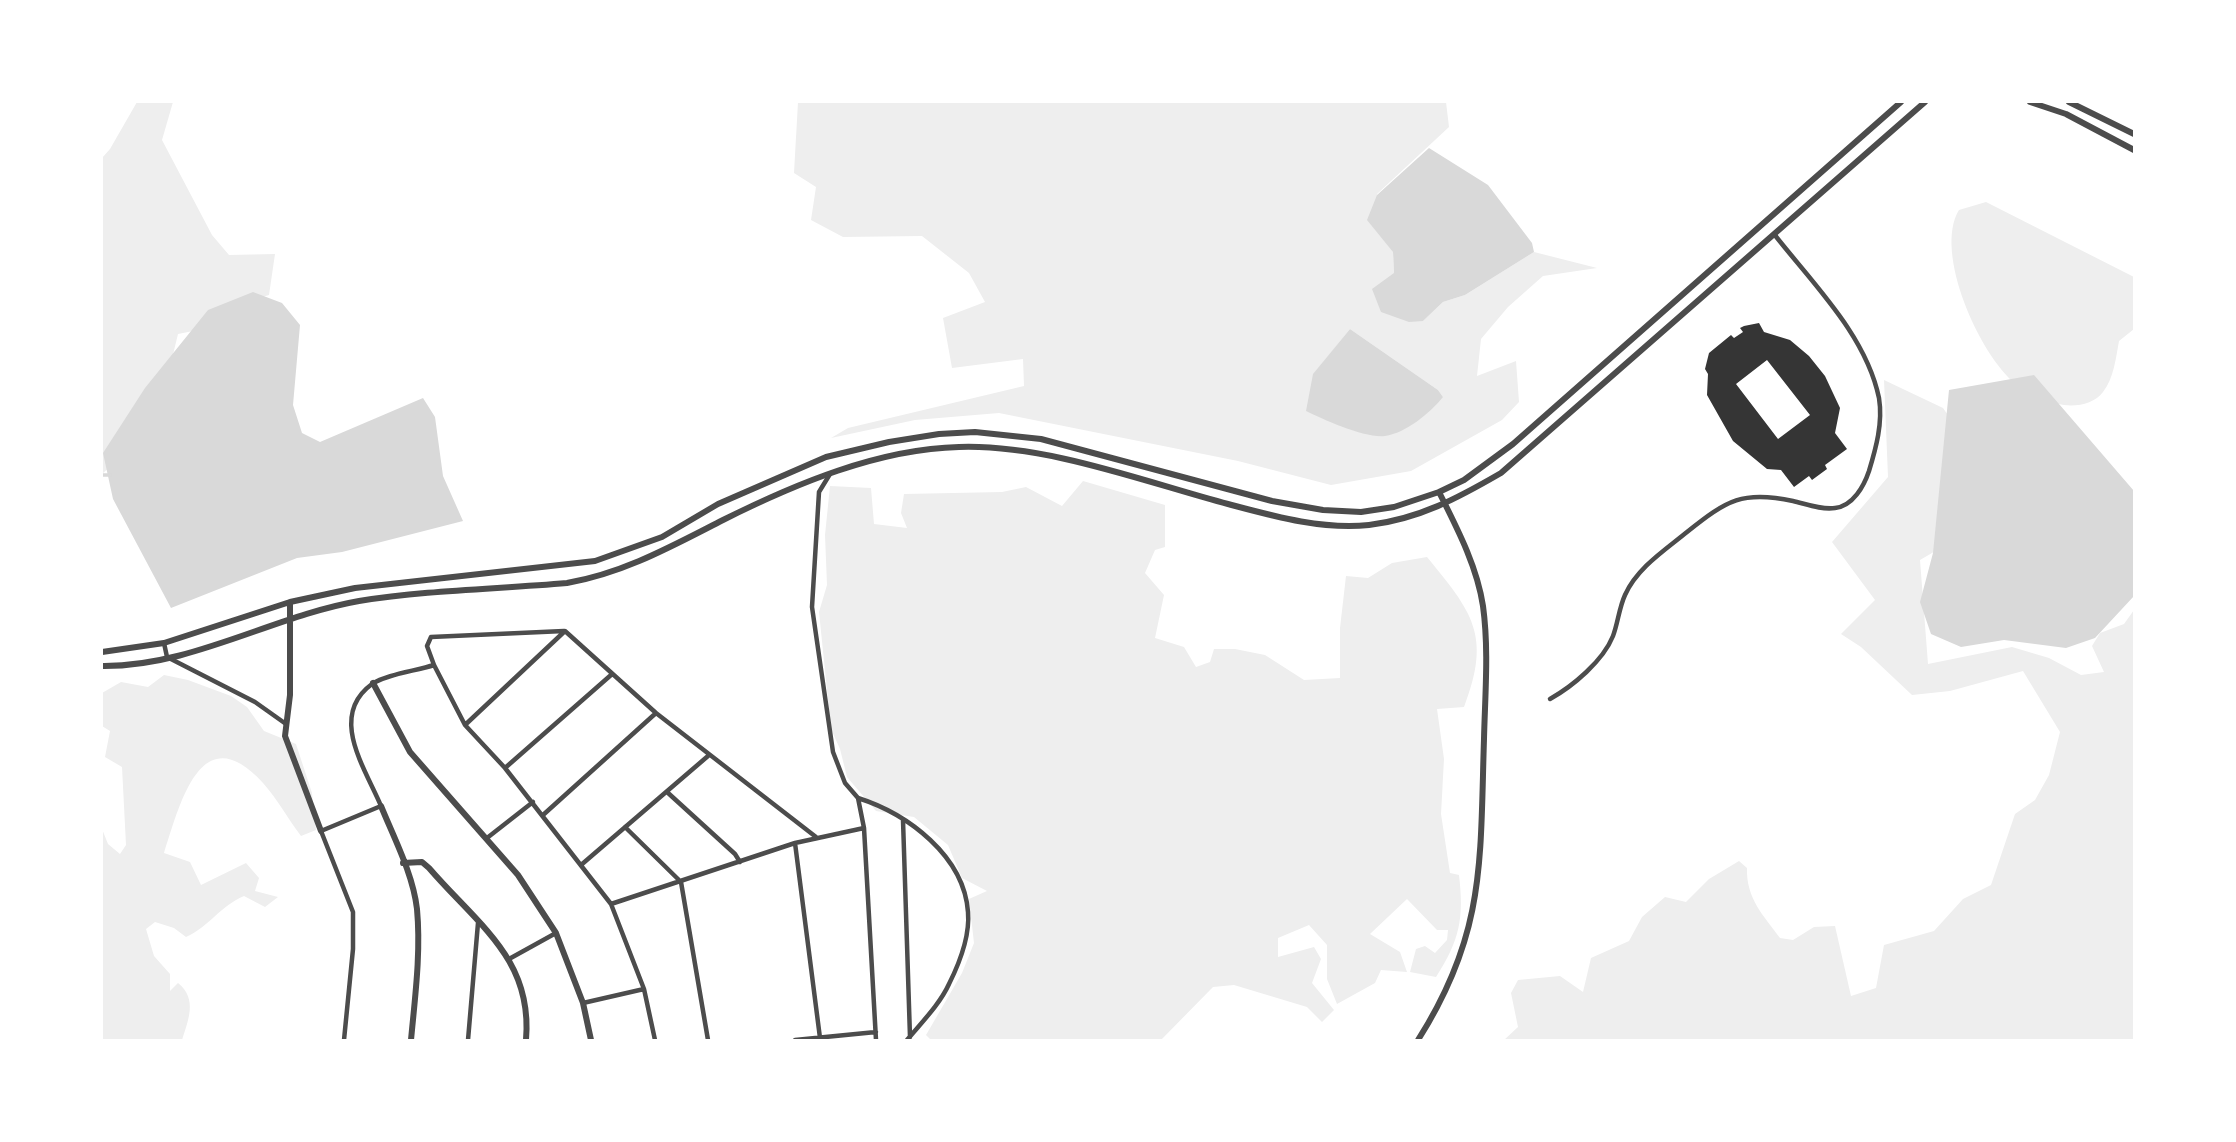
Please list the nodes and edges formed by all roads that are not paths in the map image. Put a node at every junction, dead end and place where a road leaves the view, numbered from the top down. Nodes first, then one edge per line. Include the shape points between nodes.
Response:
1 (1902, 102) edge
2 (1924, 102) edge
3 (2030, 102) edge
4 (2069, 102) edge
5 (2134, 134) edge
6 (2134, 150) edge
7 (1774, 234) junction
8 (826, 457) junction
9 (831, 473) junction
10 (1439, 492) junction
11 (1446, 506) junction
12 (290, 602) junction
13 (288, 619) junction
14 (565, 631) junction
15 (164, 643) junction
16 (102, 652) edge
17 (167, 657) junction
18 (434, 665) junction
19 (102, 666) edge
20 (611, 675) junction
21 (373, 683) junction
22 (1550, 699) dead end
23 (656, 713) junction
24 (286, 724) junction
25 (465, 725) junction
26 (708, 755) junction
27 (506, 768) junction
28 (667, 792) junction
29 (859, 798) junction
30 (533, 802) junction
31 (381, 806) junction
32 (543, 815) junction
33 (903, 819) junction
34 (625, 827) junction
35 (864, 828) junction
36 (321, 831) junction
37 (816, 837) junction
38 (487, 838) junction
39 (795, 843) junction
40 (740, 862) junction
41 (404, 863) junction
42 (582, 864) junction
43 (681, 882) junction
44 (611, 904) junction
45 (478, 923) junction
46 (556, 933) junction
47 (509, 959) junction
48 (644, 989) junction
49 (583, 1003) junction
50 (876, 1032) junction
51 (820, 1038) junction
52 (909, 1039) edge
53 (344, 1041) edge
54 (411, 1041) edge
55 (468, 1041) edge
56 (526, 1041) edge
57 (591, 1041) edge
58 (655, 1041) edge
59 (708, 1041) edge
60 (795, 1041) edge
61 (876, 1041) edge
62 (1418, 1041) edge

1 - 10 street via 1513,444 1464,480
2 - 7 street
3 - 6 street via 2066,114
4 - 5 street
7 - 11 street via 1501,474
7 - 22 street via 1852,335 1873,379 1880,424 1863,488 1837,508 1766,495 1744,496 1700,521 1644,566 1625,594 1605,650 1567,689
8 - 9 street
8 - 10 street via 889,442 975,432 1041,439 1272,501 1323,510 1361,512 1394,507
8 - 12 street via 718,504 662,537 595,561 355,588
9 - 11 street via 910,452 987,447 1044,453 1269,515 1326,525 1376,524
9 - 13 street via 656,556 601,577 359,601
9 - 29 street via 819,492 812,607 832,752 845,783
10 - 11 street
11 - 62 street via 1471,561 1483,605 1486,663 1480,872 1465,947 1443,1000
12 - 13 street
12 - 15 street
13 - 17 street
13 - 24 street
14 - 18 street via 431,637 427,646
14 - 20 street
14 - 25 street
15 - 16 street
15 - 17 street
17 - 19 street
17 - 24 street via 256,702
18 - 21 street
18 - 25 street
20 - 23 street
20 - 27 street
21 - 31 street via 352,709 350,732
21 - 38 street via 410,752
23 - 26 street
23 - 32 street
24 - 36 street via 285,736
25 - 27 street
26 - 28 street
26 - 37 street
27 - 30 street
28 - 34 street
28 - 40 street
29 - 33 street
29 - 35 street
30 - 32 street
30 - 38 street
31 - 36 street
31 - 41 street
32 - 42 street
33 - 52 street
33 - 52 street via 947,859 961,882 969,913 963,949 948,987
34 - 42 street
34 - 43 street
35 - 37 street
35 - 50 street
36 - 53 street via 353,912
37 - 39 street
38 - 46 street via 519,875
39 - 40 street
39 - 51 street
40 - 43 street
41 - 45 street via 422,862
41 - 54 street via 417,908
42 - 44 street
43 - 44 street
43 - 59 street
44 - 48 street
45 - 47 street
45 - 55 street
46 - 47 street
46 - 49 street
47 - 56 street via 524,993
48 - 49 street
48 - 58 street
49 - 57 street
50 - 51 street
50 - 61 street
51 - 60 street

